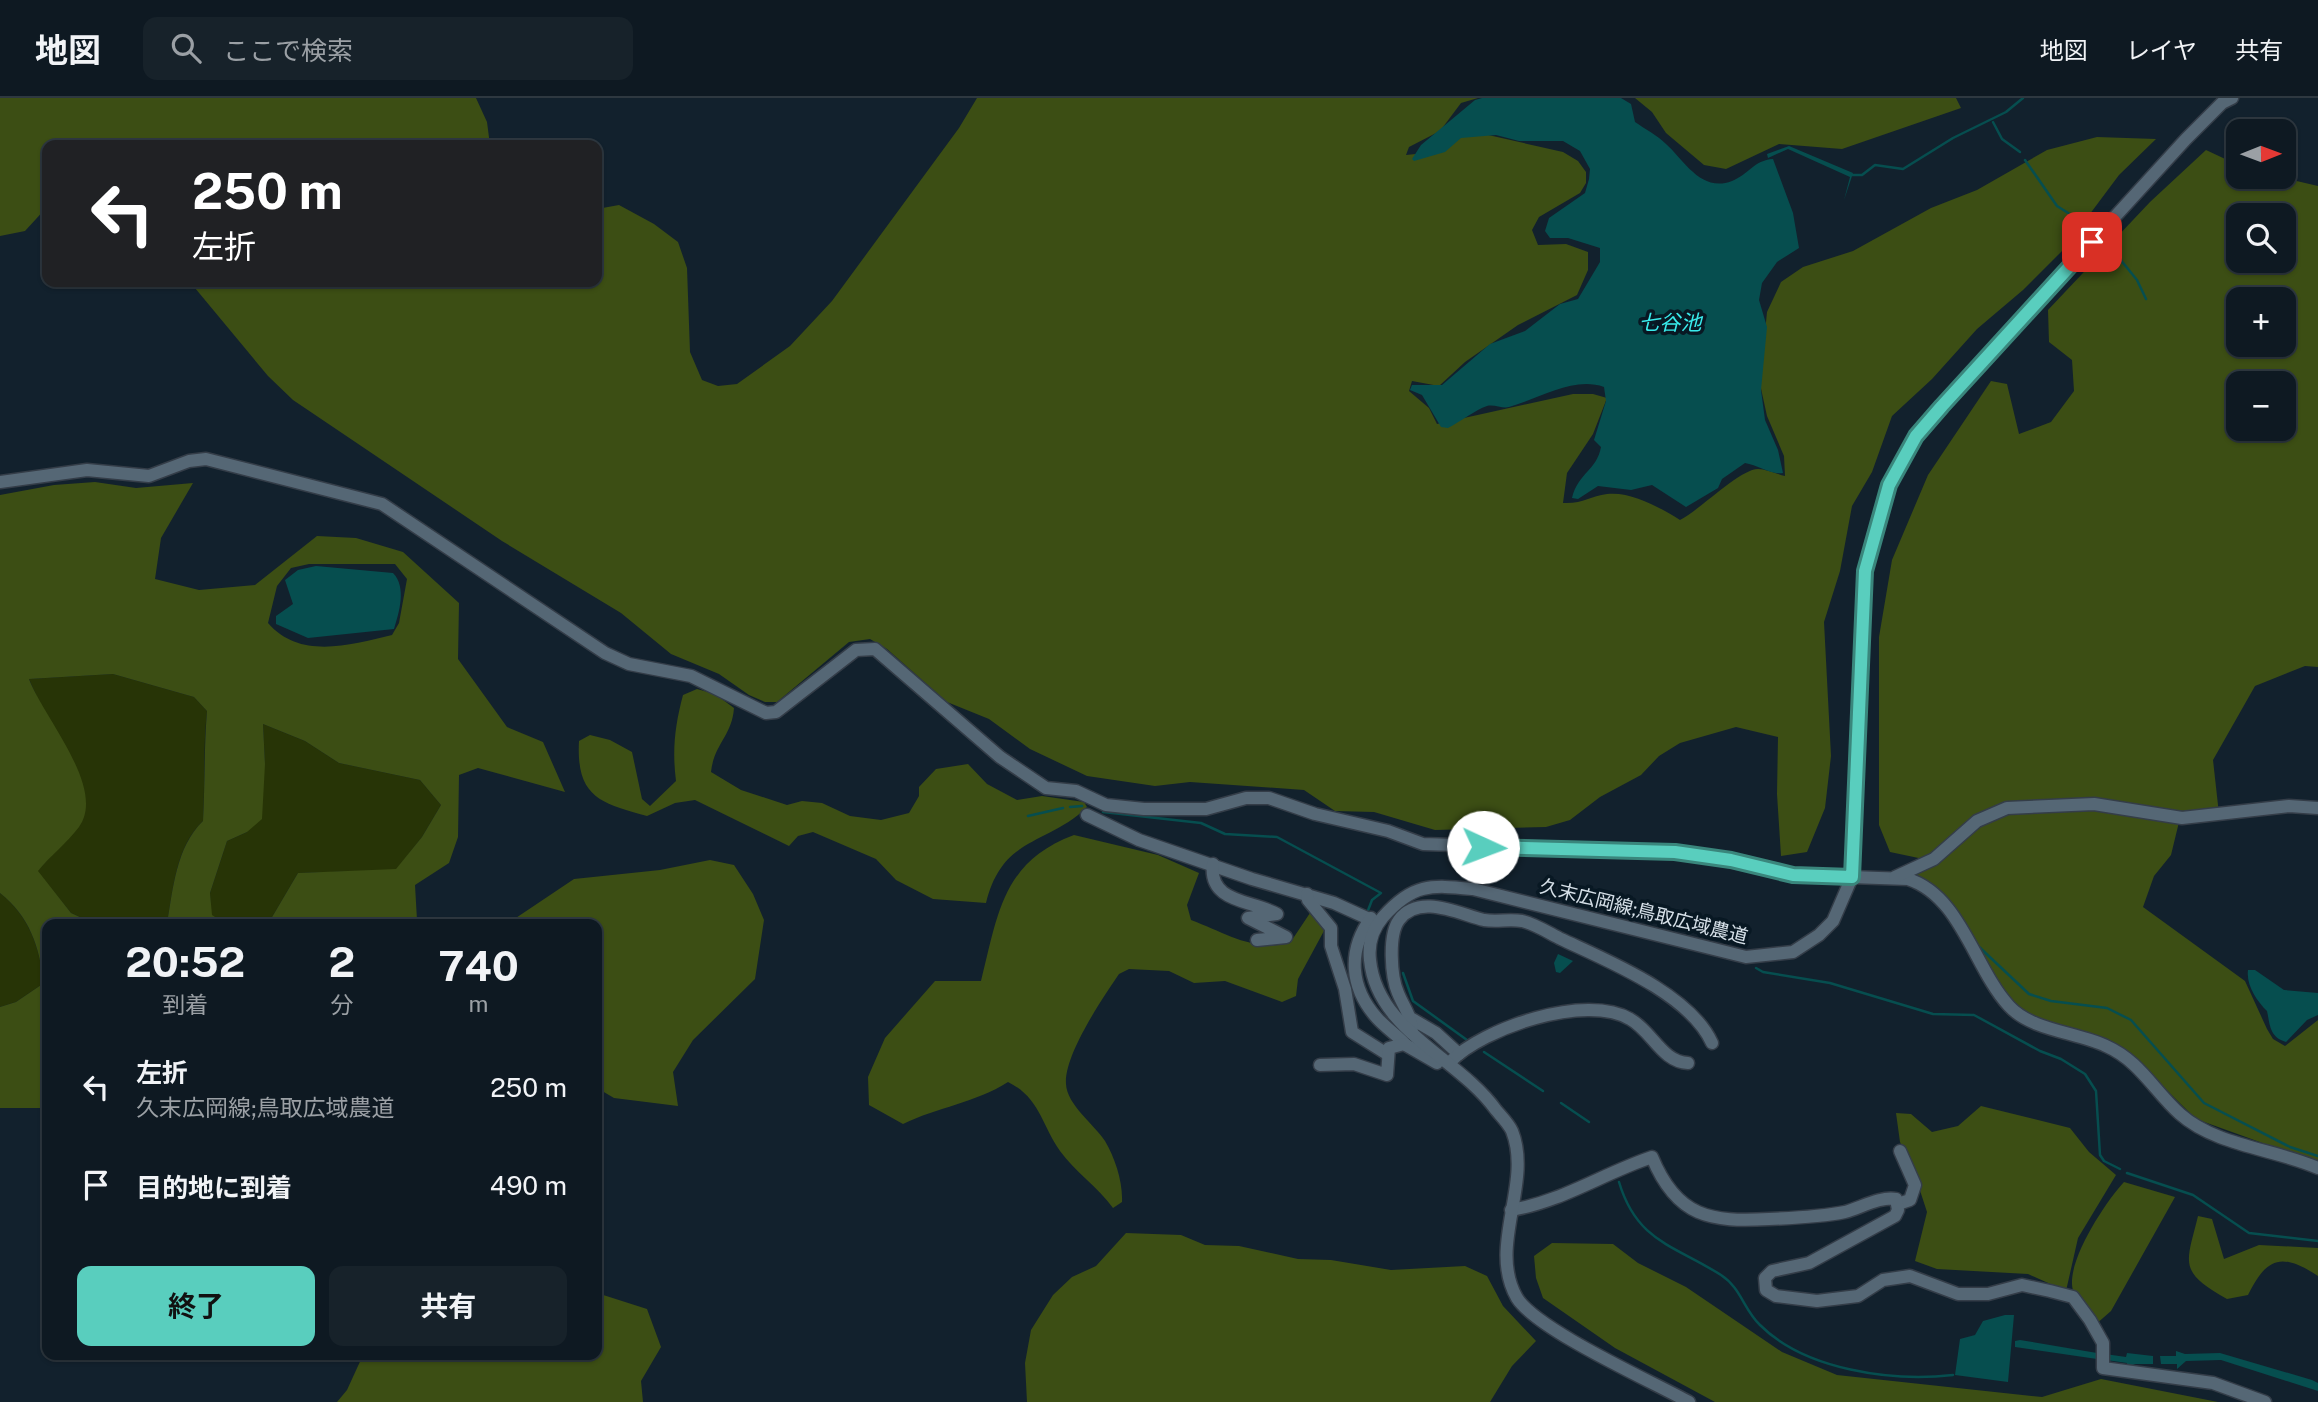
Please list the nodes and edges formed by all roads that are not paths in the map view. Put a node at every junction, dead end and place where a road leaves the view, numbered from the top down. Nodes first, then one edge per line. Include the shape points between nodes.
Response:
1 (2232, 98) edge
2 (0, 482) edge
3 (2318, 808) edge
4 (1087, 815) dead end
5 (1213, 864) junction
6 (1852, 877) junction
7 (1892, 878) junction
8 (1307, 894) junction
9 (1374, 921) junction
10 (1257, 940) dead end
11 (1412, 1019) junction
12 (1409, 1039) junction
13 (1712, 1043) dead end
14 (1387, 1054) junction
15 (1449, 1060) junction
16 (1688, 1063) dead end
17 (1320, 1065) dead end
18 (1900, 1151) dead end
19 (2318, 1168) edge
20 (1898, 1204) junction
21 (1511, 1210) junction
22 (1673, 1398) edge
23 (1689, 1402) edge
24 (2265, 1402) edge

1 - 6 street, 久末広岡線;鳥取広域農道 via 2186,139 1942,406 1916,436 1889,485 1865,571
2 - 6 street via 87,470 149,476 206,459 382,505 605,653 629,664 691,676 766,713 776,712 856,650 875,649 1040,786 1076,791 1106,805 1206,809 1261,797 1431,845 1675,852 1793,875
3 - 7 street via 2289,806 2182,818 2094,804 2007,808 1977,821 1934,859
4 - 5 street via 1139,840
5 - 8 street
5 - 10 street via 1213,881 1221,892 1277,914 1248,918 1286,937
6 - 7 street
6 - 9 street, 久末広岡線;鳥取広域農道 via 1833,921 1793,952 1775,955 1746,957 1473,889 1434,885 1414,890
7 - 19 street via 1914,881 1943,902 2010,1008 2029,1020 2106,1045 2130,1059 2180,1115 2214,1134
8 - 9 street
8 - 14 street via 1331,928 1331,946 1352,1032
9 - 12 street via 1371,978
11 - 12 street
11 - 13 street via 1397,991 1395,930 1409,912 1430,905 1488,921 1522,921 1587,951 1654,985 1706,1028
11 - 15 street via 1436,1033
12 - 14 street
12 - 15 street
14 - 17 street via 1387,1074 1354,1064
15 - 16 street via 1486,1038 1579,1009 1605,1010 1630,1018 1673,1060
15 - 21 street via 1491,1102 1512,1131 1518,1174
18 - 20 street via 1915,1185 1910,1200
20 - 21 street via 1891,1198 1817,1216 1711,1219 1695,1212 1667,1186 1652,1157 1602,1175 1547,1203
20 - 24 street via 1895,1216 1809,1263 1772,1271 1765,1278 1766,1290 1776,1296 1817,1301 1858,1296 1883,1280 1910,1276 1958,1294 1988,1294 2022,1285 2050,1291 2073,1297 2090,1320 2103,1343 2103,1368 2213,1383
21 - 22 street via 1506,1253 1518,1298 1542,1323
22 - 23 street

